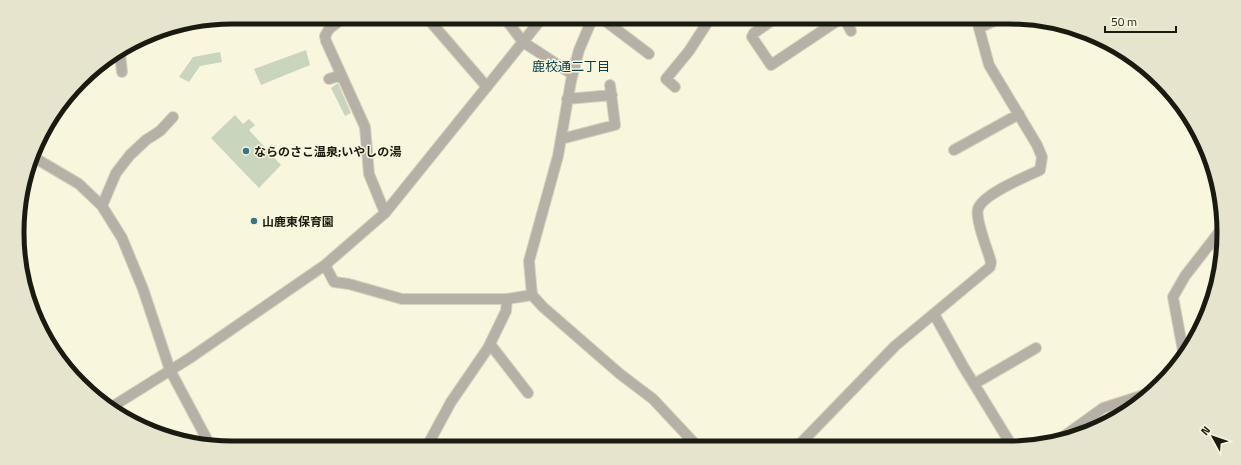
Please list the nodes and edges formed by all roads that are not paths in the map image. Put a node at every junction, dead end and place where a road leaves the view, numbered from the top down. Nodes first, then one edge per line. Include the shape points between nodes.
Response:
1 (335, 24) edge
2 (432, 24) edge
3 (509, 24) edge
4 (536, 24) edge
5 (591, 24) edge
6 (609, 24) edge
7 (706, 24) edge
8 (767, 24) edge
9 (832, 24) edge
10 (847, 24) edge
11 (978, 24) edge
12 (987, 24) edge
13 (979, 28) junction
14 (851, 31) dead end
15 (523, 42) junction
16 (649, 54) dead end
17 (120, 57) edge
18 (122, 72) dead end
19 (572, 74) junction
20 (341, 75) junction
21 (329, 79) dead end
22 (487, 87) junction
23 (675, 87) dead end
24 (567, 99) junction
25 (1019, 114) junction
26 (173, 117) dead end
27 (561, 139) junction
28 (954, 150) dead end
29 (37, 159) edge
30 (102, 206) junction
31 (385, 213) junction
32 (1217, 235) edge
33 (325, 265) junction
34 (532, 295) junction
35 (507, 300) junction
36 (934, 314) junction
37 (490, 344) junction
38 (1182, 347) edge
39 (1036, 348) dead end
40 (170, 370) junction
41 (974, 384) junction
42 (528, 393) dead end
43 (1136, 397) edge
44 (115, 405) edge
45 (1071, 431) edge
46 (207, 439) edge
47 (430, 441) edge
48 (692, 441) edge
49 (803, 441) edge
50 (1009, 441) edge

1 - 20 street via 325,36
2 - 22 street
3 - 15 street
4 - 15 street
5 - 19 street
6 - 16 street
7 - 23 street via 666,79
8 - 9 street via 752,37 771,65
10 - 14 street
11 - 13 street
12 - 13 street
13 - 25 street via 989,65
15 - 19 street
15 - 22 street
17 - 18 street
19 - 24 street
20 - 21 street
20 - 31 street via 365,127 369,174
22 - 31 street
24 - 27 street
24 - 27 street via 611,90 615,125
25 - 28 street
25 - 36 street via 1042,157 1040,170 983,201 978,210 980,228 991,262 990,267
26 - 30 street via 130,155 116,173
27 - 34 street via 529,261
29 - 30 street via 79,184
30 - 40 street via 122,238 143,289
31 - 33 street
32 - 38 street via 1185,276 1173,297
33 - 35 street via 334,282 402,300
33 - 40 street
34 - 35 street
34 - 48 street via 542,308 653,399
35 - 37 street via 506,311
36 - 41 street
36 - 49 street via 895,346
37 - 42 street
37 - 47 street via 451,402
39 - 41 street
40 - 44 street
40 - 46 street
41 - 50 street
43 - 45 street via 1103,408

